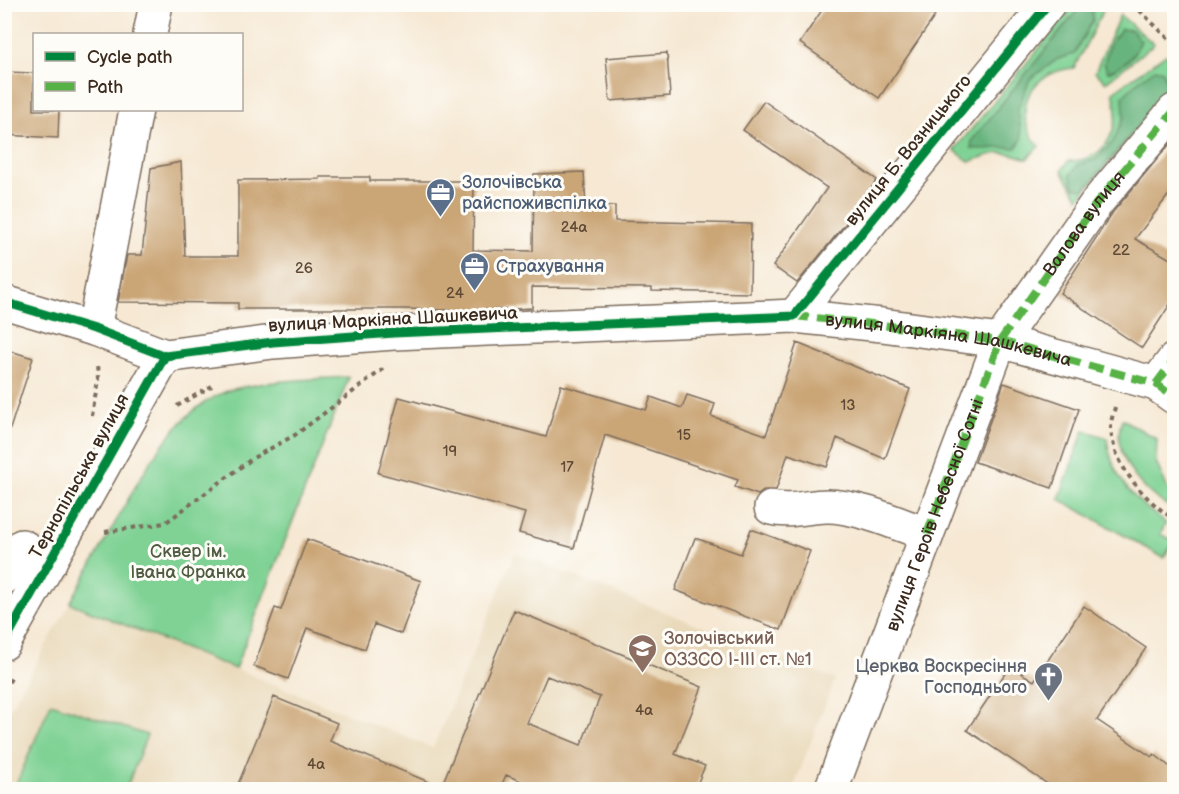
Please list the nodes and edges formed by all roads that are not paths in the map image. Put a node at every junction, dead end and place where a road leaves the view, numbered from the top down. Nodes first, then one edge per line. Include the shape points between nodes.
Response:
1 (156, 4) edge
2 (1047, 4) edge
3 (150, 33) edge
4 (136, 111) edge
5 (1174, 111) edge
6 (4, 302) edge
7 (794, 316) junction
8 (1000, 341) junction
9 (95, 345) junction
10 (165, 356) junction
11 (1168, 380) edge
12 (771, 508) dead end
13 (927, 534) junction
14 (50, 562) junction
15 (4, 577) edge
16 (10, 657) edge
17 (831, 789) edge

1 - 3 street
2 - 7 street, вулиця Б. Возницького
4 - 9 street
5 - 8 street, Валова вулиця via 1098,201
6 - 9 street, вулиця Маркіяна Шашкевича
7 - 8 street, вулиця Маркіяна Шашкевича
7 - 10 street, вулиця Маркіяна Шашкевича via 394,333 273,342
8 - 11 street, вулиця Маркіяна Шашкевича via 1120,374
8 - 13 street, вулиця Героїв Небесної Сотні
9 - 10 street, вулиця Маркіяна Шашкевича
10 - 14 street, Тернопільська вулиця
12 - 13 street via 790,511 828,506 860,511
13 - 17 street, вулиця Героїв Небесної Сотні
14 - 15 street via 22,546
14 - 16 street, Тернопільська вулиця

